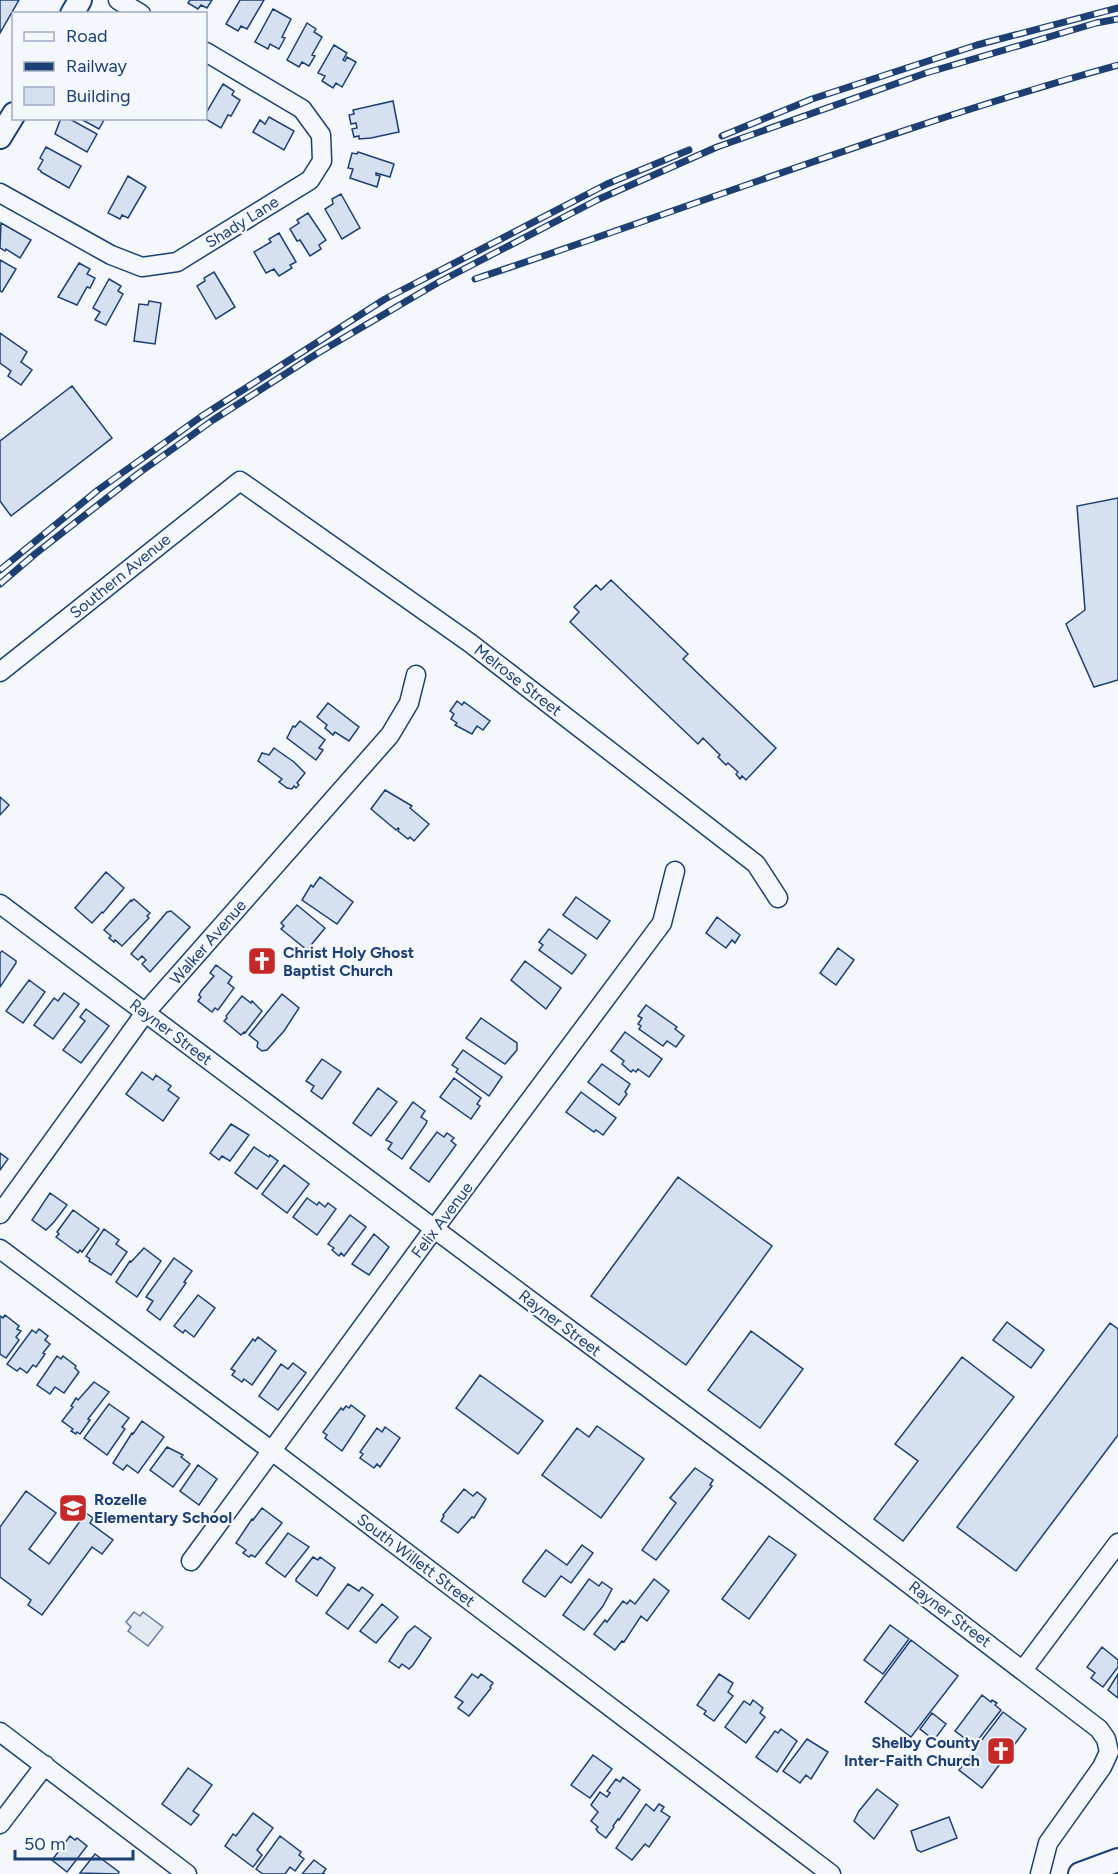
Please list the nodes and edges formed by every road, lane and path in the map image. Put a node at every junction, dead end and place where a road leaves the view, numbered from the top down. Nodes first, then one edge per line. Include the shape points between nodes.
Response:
1 (118, 0) edge
2 (138, 12) edge
3 (207, 53) edge
4 (12, 117) edge
5 (0, 137) edge
6 (0, 193) edge
7 (240, 481) joint
8 (0, 672) edge
9 (416, 675) dead end
10 (675, 871) dead end
11 (778, 898) dead end
12 (0, 904) edge
13 (145, 1012) junction
14 (0, 1214) edge
15 (434, 1229) junction
16 (0, 1249) edge
17 (272, 1450) junction
18 (1118, 1543) edge
19 (191, 1561) dead end
20 (1023, 1670) junction
21 (0, 1732) edge
22 (45, 1765) junction
23 (0, 1824) edge
24 (1118, 1860) edge
25 (187, 1874) edge
26 (831, 1874) edge
27 (1040, 1874) edge
28 (1080, 1874) edge

1 - 2 street
3 - 6 street, Shady Lane via 302,109 321,135 322,160 310,180 177,262 142,267 111,255
4 - 5 main road
7 - 8 street, Southern Avenue
7 - 11 street, Melrose Street via 470,643 756,864
9 - 13 street, Walker Avenue via 409,703 390,735
10 - 15 street, Felix Avenue via 662,923
12 - 13 street, Rayner Street
13 - 14 street, Walker Avenue
13 - 15 street, Rayner Street
15 - 17 street, Felix Avenue
15 - 20 street, Rayner Street
16 - 17 street, South Willett Street
17 - 19 street, Felix Avenue
17 - 26 street, South Willett Street
18 - 20 street
20 - 27 street, Rayner Street via 1099,1729 1109,1752 1048,1843
21 - 22 street
22 - 23 street
22 - 25 street
24 - 28 main road

